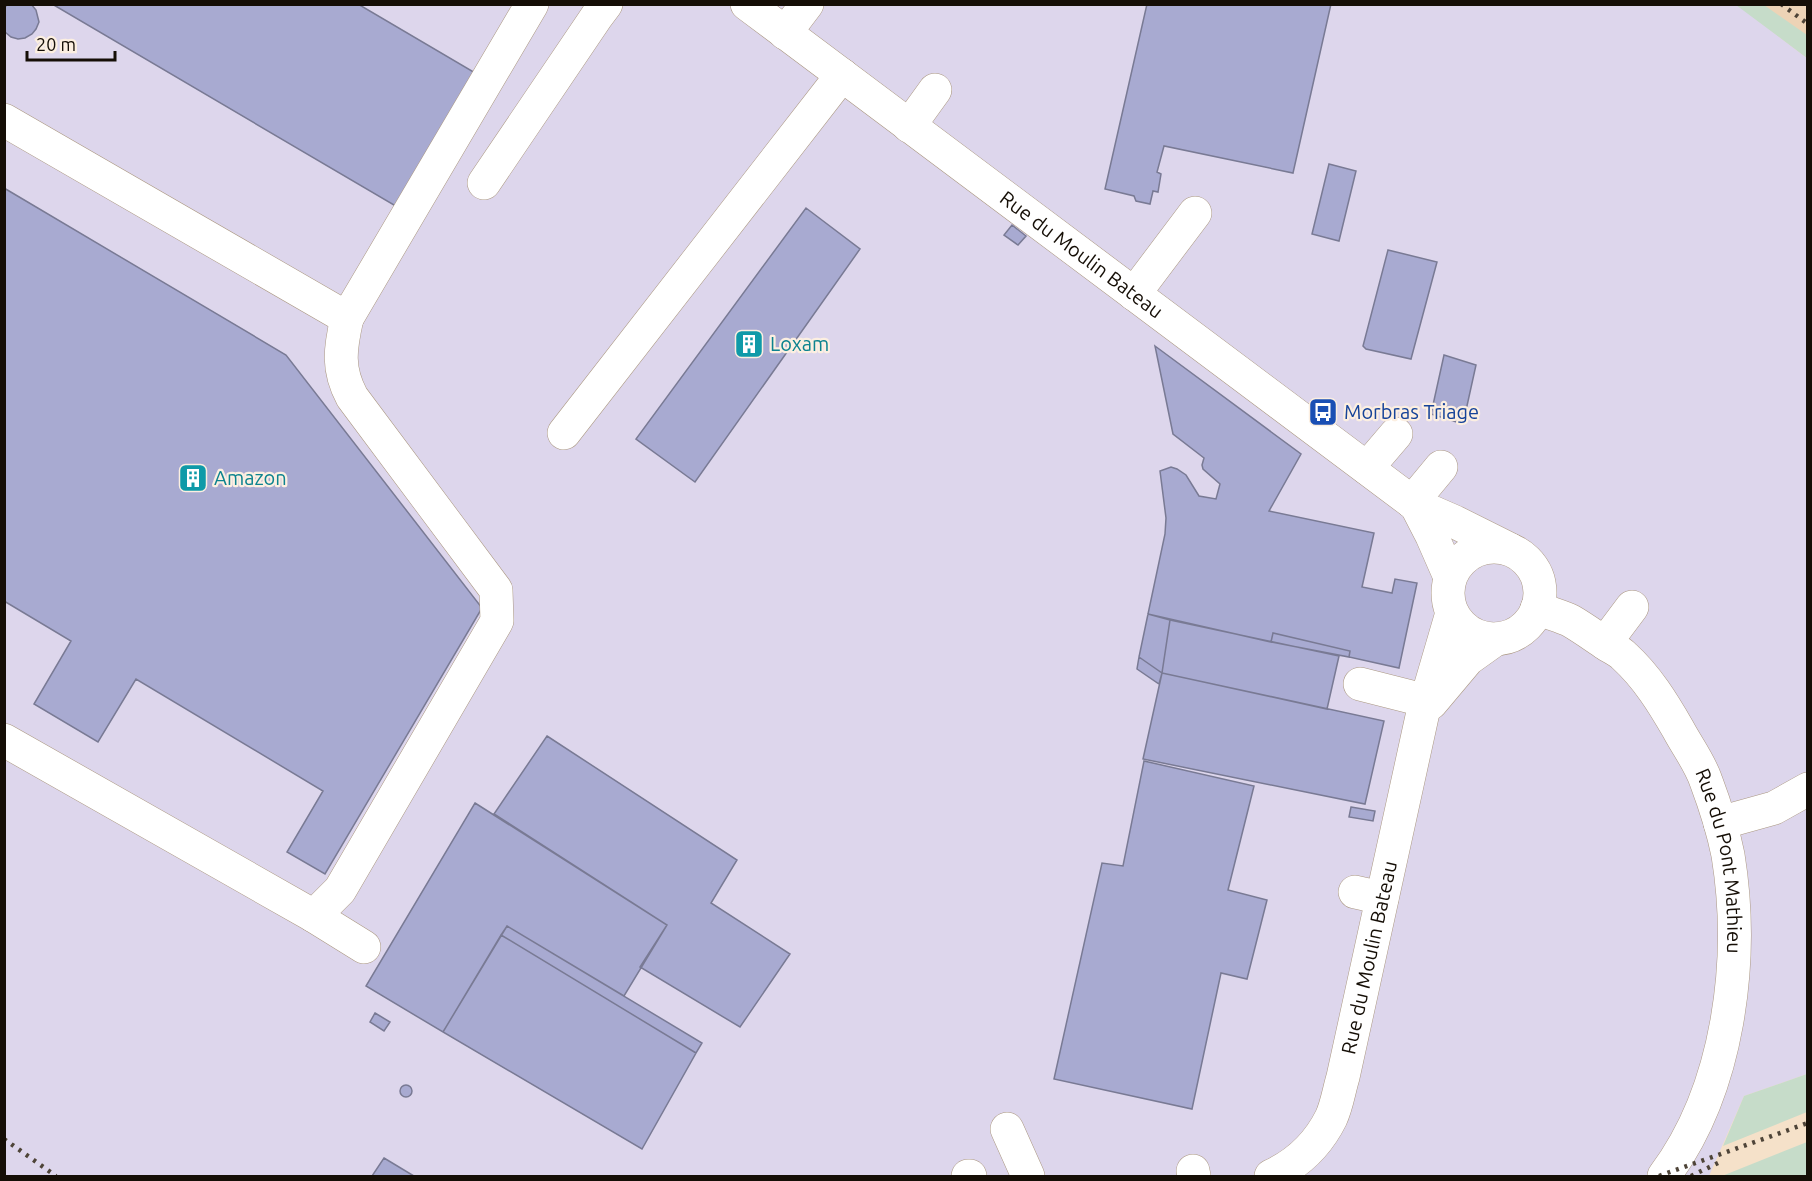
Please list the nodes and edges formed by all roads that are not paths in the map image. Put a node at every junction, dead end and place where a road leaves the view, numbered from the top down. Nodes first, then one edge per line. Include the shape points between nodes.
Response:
1 (532, 4) edge
2 (606, 4) edge
3 (747, 4) edge
4 (807, 4) edge
5 (784, 33) junction
6 (842, 75) junction
7 (935, 90) dead end
8 (4, 120) edge
9 (909, 126) junction
10 (484, 183) dead end
11 (1195, 213) dead end
12 (1134, 294) junction
13 (347, 318) junction
14 (564, 432) dead end
15 (1396, 434) dead end
16 (1441, 467) dead end
17 (1367, 468) junction
18 (1414, 504) junction
19 (1509, 549) junction
20 (1450, 577) junction
21 (1632, 607) dead end
22 (1537, 608) junction
23 (1452, 613) junction
24 (1496, 639) junction
25 (1605, 643) junction
26 (1360, 684) dead end
27 (1425, 706) junction
28 (4, 740) edge
29 (1808, 789) edge
30 (1720, 823) junction
31 (314, 916) junction
32 (364, 946) dead end
33 (1007, 1129) dead end
34 (1028, 1176) edge
35 (1270, 1176) edge
36 (1664, 1176) edge

1 - 13 street
2 - 10 street
3 - 5 street, Rue du Moulin Bateau
4 - 5 street
5 - 6 street, Rue du Moulin Bateau
6 - 9 street, Rue du Moulin Bateau
6 - 14 street
7 - 9 street
8 - 13 street
9 - 12 street, Rue du Moulin Bateau
11 - 12 street
12 - 17 street, Rue du Moulin Bateau
13 - 31 street via 340,360 346,386 496,590 497,621 340,890
15 - 17 street
16 - 18 street
17 - 18 street, Rue du Moulin Bateau
18 - 19 street, Rue du Moulin Bateau
18 - 20 street, Rue du Moulin Bateau
19 - 20 street via 1491,547 1474,551 1459,562
19 - 22 street via 1525,559 1536,573 1540,591
20 - 23 street
21 - 25 street
22 - 24 street via 1528,624 1513,635
22 - 25 street, Rue du Pont Mathieu via 1570,621
23 - 24 street via 1463,627 1478,636
23 - 27 street, Rue du Moulin Bateau
24 - 27 street, Rue du Moulin Bateau via 1468,659
25 - 30 street, Rue du Pont Mathieu via 1623,655 1659,696 1705,778
26 - 27 street
27 - 35 street, Rue du Moulin Bateau via 1408,836 1369,895 1343,1077 1332,1117 1303,1156
28 - 31 street
29 - 30 street via 1774,808
30 - 36 street, Rue du Pont Mathieu via 1733,905 1730,1003 1711,1087
31 - 32 street
33 - 34 street

